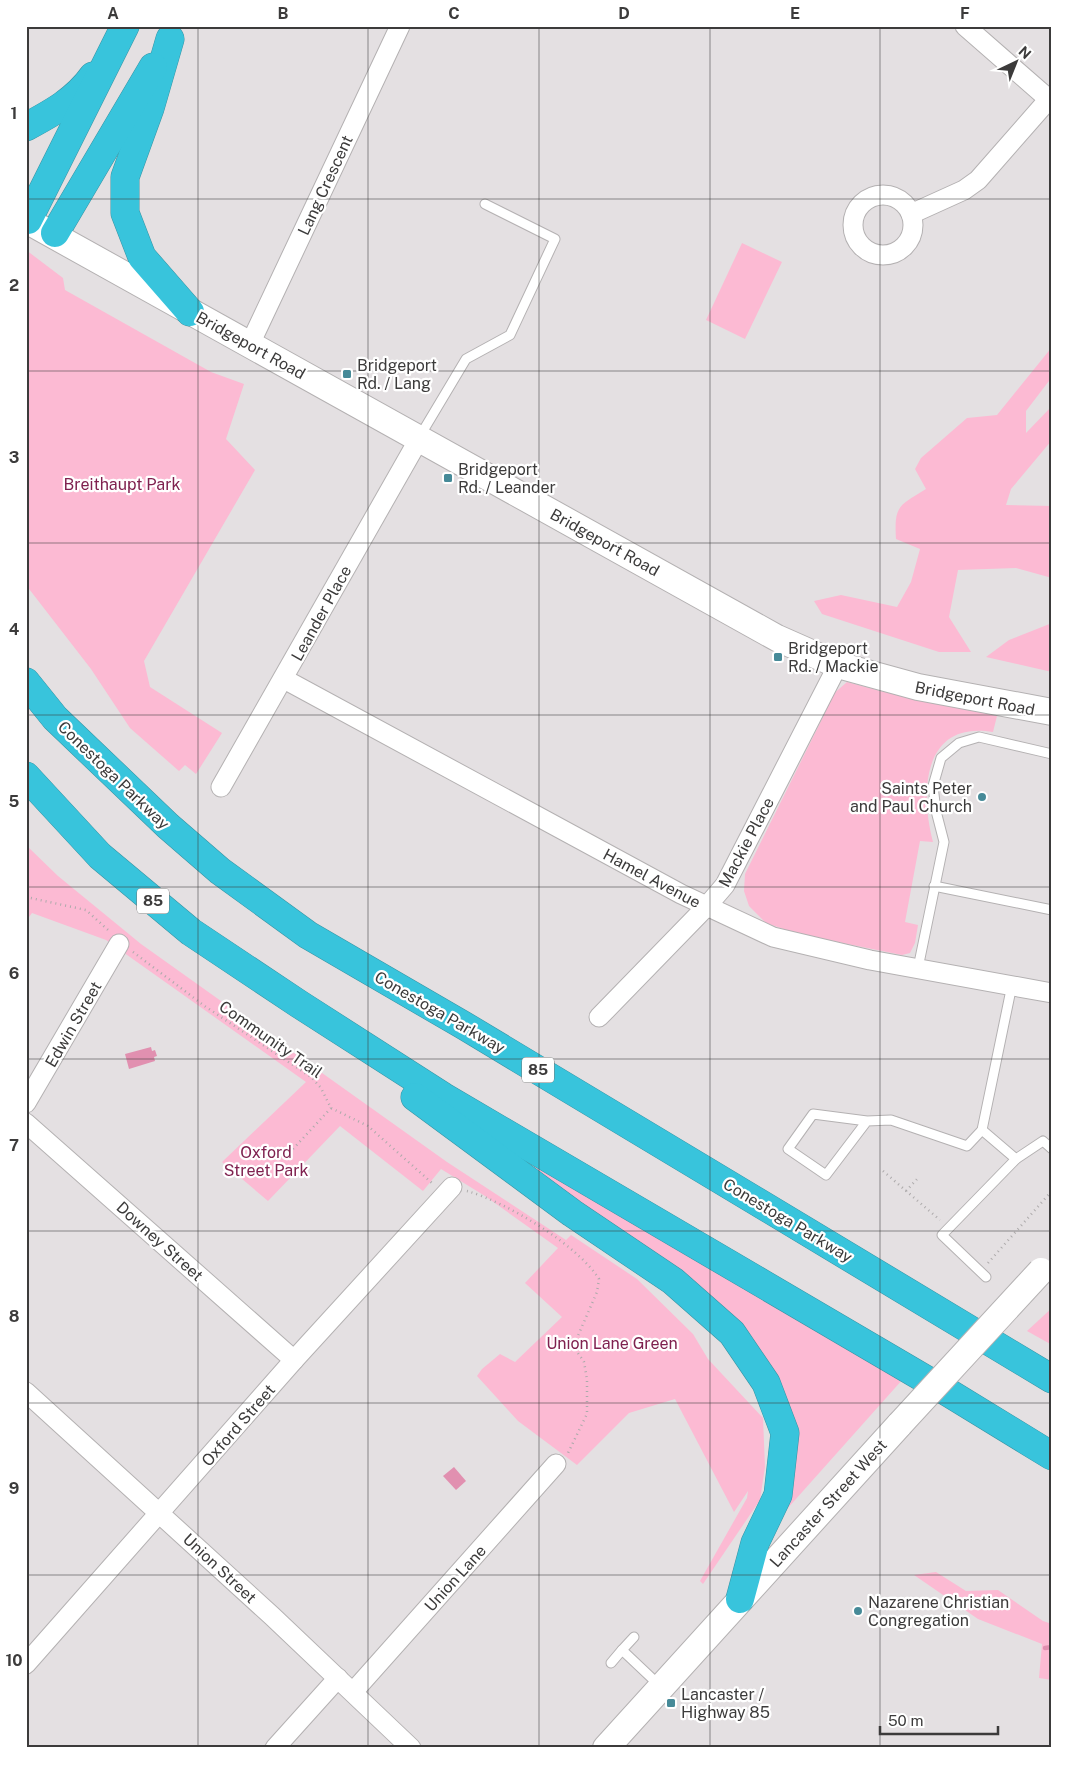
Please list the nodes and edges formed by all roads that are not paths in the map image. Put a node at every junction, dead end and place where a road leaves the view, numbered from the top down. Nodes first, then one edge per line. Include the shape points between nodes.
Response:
1 (400, 26) edge
2 (965, 26) edge
3 (171, 33) edge
4 (122, 35) edge
5 (1050, 100) edge
6 (26, 127) edge
7 (485, 204) dead end
8 (911, 214) dead end
9 (27, 220) edge
10 (54, 233) junction
11 (190, 312) junction
12 (250, 344) junction
13 (419, 439) junction
14 (838, 665) junction
15 (284, 679) junction
16 (26, 682) edge
17 (1052, 712) edge
18 (1052, 754) edge
19 (26, 776) edge
20 (221, 787) dead end
21 (934, 886) junction
22 (707, 906) junction
23 (1052, 910) edge
24 (119, 944) road end
25 (918, 968) junction
26 (1012, 984) junction
27 (1052, 993) edge
28 (299, 1004) junction
29 (599, 1017) dead end
30 (26, 1103) edge
31 (868, 1121) junction
32 (26, 1122) edge
33 (982, 1130) junction
34 (1052, 1149) edge
35 (1016, 1159) junction
36 (452, 1187) road end
37 (831, 1245) junction
38 (1046, 1266) edge
39 (983, 1274) road end
40 (294, 1360) junction
41 (1052, 1363) edge
42 (1052, 1379) edge
43 (26, 1392) edge
44 (1052, 1456) edge
45 (556, 1464) road end
46 (161, 1514) junction
47 (740, 1599) junction
48 (634, 1637) dead end
49 (622, 1650) junction
50 (611, 1663) dead end
51 (26, 1664) edge
52 (338, 1678) junction
53 (661, 1687) junction
54 (353, 1692) junction
55 (275, 1748) edge
56 (411, 1748) edge
57 (606, 1748) edge

1 - 12 street, Lang Crescent
2 - 5 street
3 - 10 highway
3 - 11 highway via 150,108 125,178 125,212 142,258
4 - 6 highway via 84,90 59,109
4 - 9 highway
5 - 8 street via 978,180 964,190
7 - 13 lane via 555,239 510,335 466,359
9 - 10 main road, Bridgeport Road
10 - 11 main road, Bridgeport Road
11 - 12 main road, Bridgeport Road
12 - 13 main road, Bridgeport Road
13 - 14 main road, Bridgeport Road via 777,638
13 - 15 street, Leander Place
14 - 17 main road, Bridgeport Road via 918,688
14 - 22 street, Mackie Place via 725,885
15 - 20 street, Leander Place
15 - 22 street, Hamel Avenue
16 - 37 highway, Conestoga Parkway / 85 via 55,718 168,826 220,871 308,935
18 - 21 lane via 979,737 958,743 941,758 933,786 944,842
19 - 28 highway, 85 via 100,856 183,926
21 - 23 lane
21 - 25 lane
22 - 25 street, Hamel Avenue via 773,937
22 - 29 street, Mackie Place
24 - 30 street, Edwin Street
25 - 26 street, Hamel Avenue
26 - 27 street, Hamel Avenue
26 - 33 lane
28 - 44 highway, 85 via 444,1096
28 - 47 highway via 352,1052 572,1213 673,1281 732,1333 766,1383 785,1433 778,1495 755,1544
31 - 31 lane via 813,1114 788,1149 826,1175
31 - 33 lane via 891,1120 967,1146
32 - 40 street, Downey Street
33 - 35 lane
34 - 35 lane via 1043,1141
35 - 39 lane via 942,1235
36 - 40 street, Oxford Street
37 - 41 highway via 912,1285
37 - 42 highway, Conestoga Parkway / 85
38 - 47 main road, Lancaster Street West, bridge
40 - 46 street, Oxford Street
43 - 46 street, Union Street
45 - 54 street, Union Lane
46 - 51 street, Oxford Street
46 - 52 street, Union Street
47 - 53 main road, Lancaster Street West
48 - 49 lane
49 - 50 lane
49 - 53 lane
52 - 54 street, Union Street
52 - 55 street
53 - 57 main road, Lancaster Street West
54 - 56 street, Union Street

